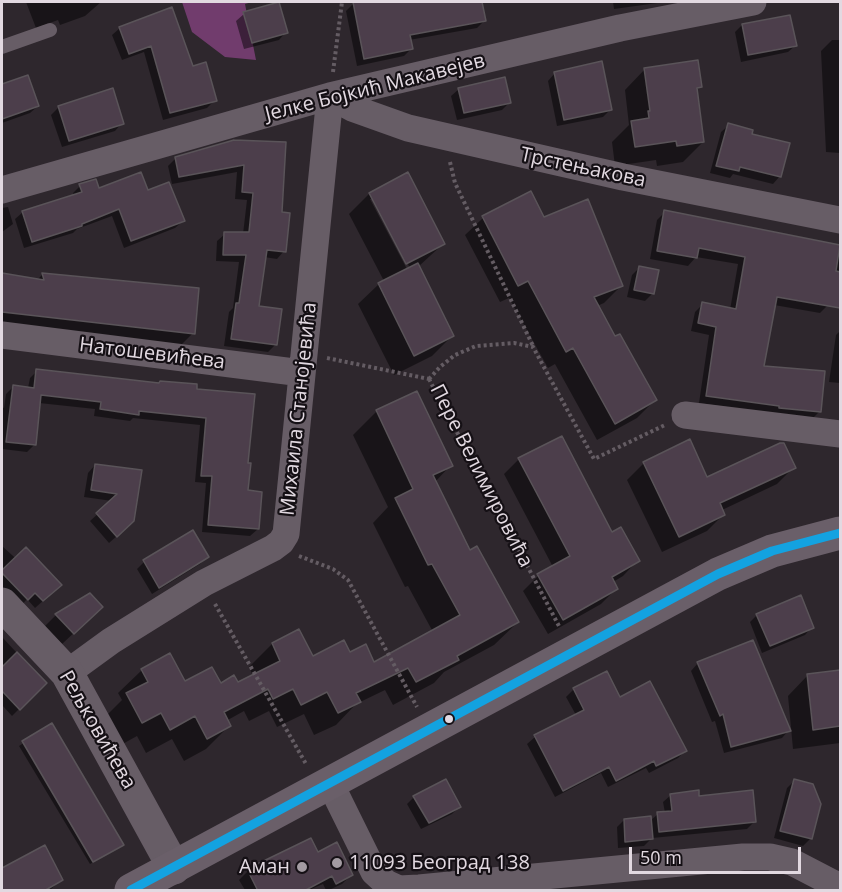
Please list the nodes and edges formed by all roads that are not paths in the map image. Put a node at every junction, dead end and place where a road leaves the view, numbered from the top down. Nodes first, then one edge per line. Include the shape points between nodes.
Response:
1 (753, 2) edge
2 (50, 30) dead end
3 (2, 47) edge
4 (330, 96) junction
5 (2, 190) edge
6 (840, 220) edge
7 (2, 335) edge
8 (303, 363) junction
9 (685, 415) road end
10 (840, 434) edge
11 (840, 533) edge
12 (2, 604) edge
13 (67, 673) junction
14 (325, 786) junction
15 (174, 868) junction
16 (840, 887) edge
17 (131, 891) edge

1 - 4 street, Јелке Бојкић Макавејев via 620,28
2 - 3 lane
4 - 5 street, Јелке Бојкић Макавејев
4 - 6 street, Трстењакова via 397,124 444,136
4 - 8 street, Михаила Станојевића
7 - 8 street, Натошевићева
8 - 13 street, Михаила Станојевића via 288,529 281,542 204,583
9 - 10 street
11 - 14 main road via 772,551 718,574
12 - 13 street, Рељковићева
13 - 15 street, Рељковићева
14 - 15 main road
14 - 16 street via 374,872 399,889 761,857 792,862
15 - 17 main road

